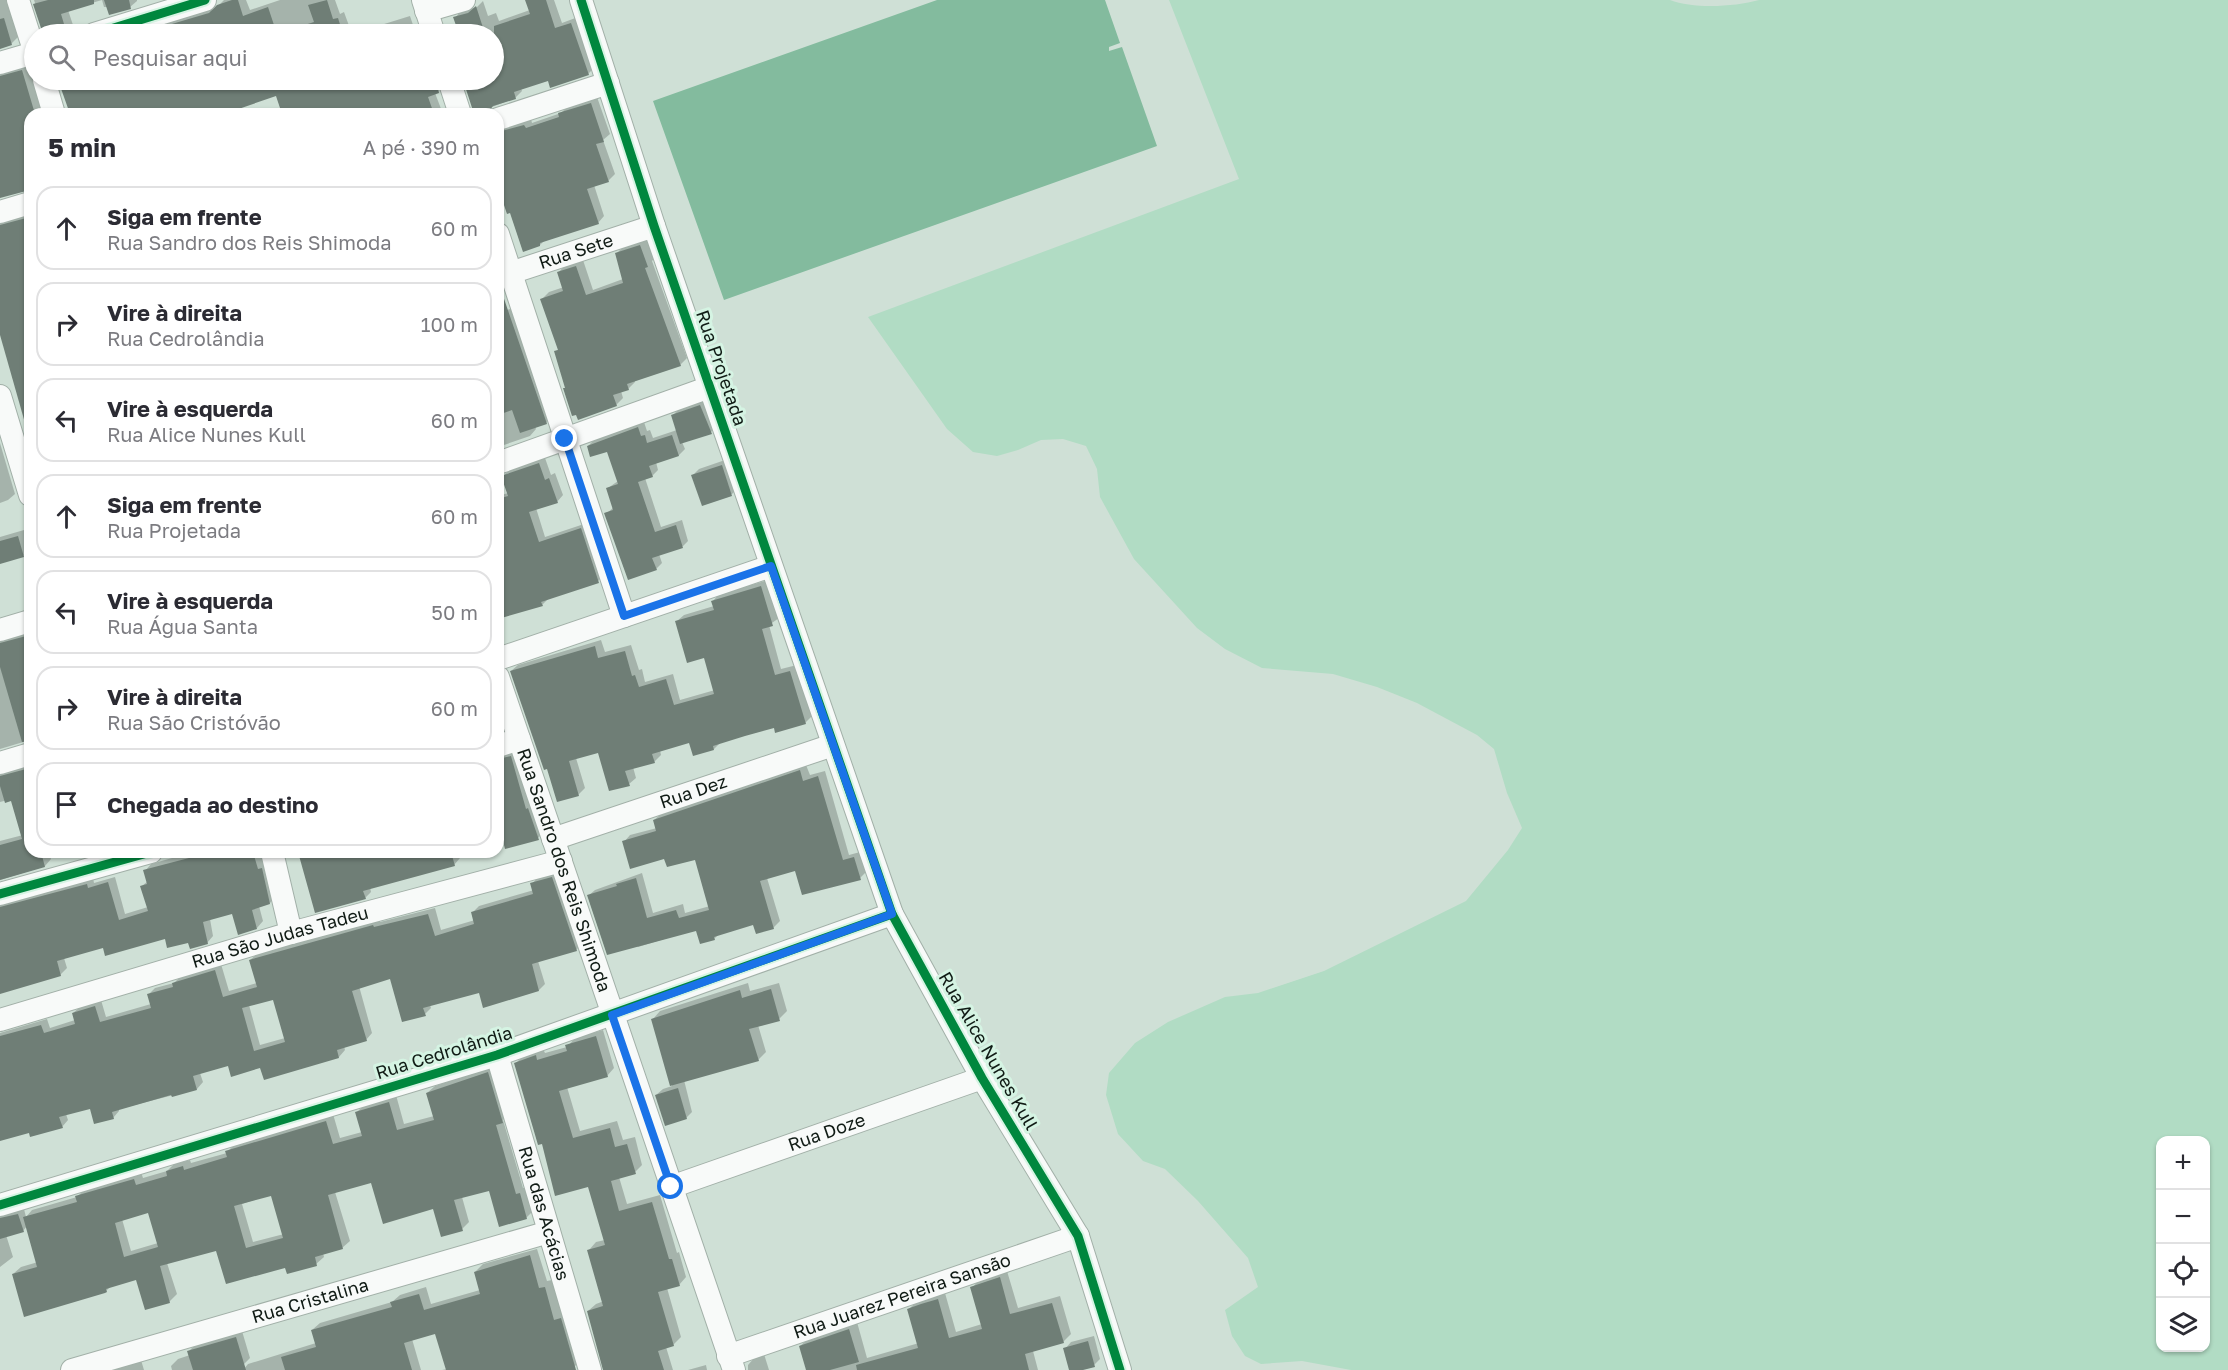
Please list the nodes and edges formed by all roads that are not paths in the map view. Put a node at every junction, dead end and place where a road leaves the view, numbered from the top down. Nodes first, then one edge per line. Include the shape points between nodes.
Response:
1 (18, 0) edge
2 (205, 0) edge
3 (464, 0) edge
4 (581, 0) edge
5 (424, 6) edge
6 (26, 24) edge
7 (127, 24) edge
8 (430, 24) edge
9 (24, 55) edge
10 (0, 63) edge
11 (608, 83) junction
12 (47, 90) edge
13 (452, 90) edge
14 (52, 108) edge
15 (458, 108) edge
16 (504, 116) edge
17 (24, 205) edge
18 (0, 212) edge
19 (654, 226) junction
20 (504, 275) edge
21 (710, 387) junction
22 (0, 396) edge
23 (565, 439) junction
24 (504, 461) edge
25 (24, 475) edge
26 (771, 566) junction
27 (624, 616) junction
28 (24, 623) edge
29 (0, 630) edge
30 (504, 657) edge
31 (504, 717) edge
32 (508, 743) edge
33 (833, 745) junction
34 (24, 756) edge
35 (0, 763) edge
36 (553, 839) junction
37 (129, 858) edge
38 (273, 858) edge
39 (561, 861) junction
40 (0, 894) edge
41 (892, 914) junction
42 (291, 933) junction
43 (612, 1015) junction
44 (0, 1020) edge
45 (497, 1055) junction
46 (982, 1078) junction
47 (671, 1187) junction
48 (0, 1205) edge
49 (549, 1232) junction
50 (1078, 1236) junction
51 (731, 1363) edge
52 (72, 1370) edge
53 (590, 1370) edge
54 (1120, 1370) edge

1 - 6 street
2 - 7 street
3 - 5 street
4 - 11 street, Rua Projetada
5 - 8 street
9 - 10 street
11 - 16 street
11 - 19 street, Rua Projetada
12 - 14 street
13 - 15 street
17 - 18 street
19 - 20 street, Rua Sete
19 - 21 street, Rua Projetada
20 - 23 street
21 - 23 street
21 - 26 street, Rua Projetada
22 - 25 street
23 - 24 street
23 - 27 street
26 - 27 street
26 - 33 street, Rua Projetada
27 - 30 street
28 - 29 street
31 - 32 street, Rua Sandro dos Reis Shimoda
32 - 36 street, Rua Sandro dos Reis Shimoda
33 - 36 street, Rua Dez
33 - 41 street, Rua Alice Nunes Kull
34 - 35 street
36 - 39 street, Rua Sandro dos Reis Shimoda
37 - 40 street
38 - 42 street
39 - 42 street, Rua São Judas Tadeu
39 - 43 street, Rua Sandro dos Reis Shimoda
41 - 43 street, Rua Cedrolândia
41 - 46 street, Rua Alice Nunes Kull
42 - 44 street, Rua São Judas Tadeu
43 - 45 street, Rua Cedrolândia
43 - 47 street, Rua Sandro dos Reis Shimoda
45 - 48 street, Rua Cedrolândia
45 - 49 street, Rua das Acácias
46 - 47 street, Rua Doze
46 - 50 street, Rua Alice Nunes Kull
47 - 51 street, Rua Sandro dos Reis Shimoda
49 - 52 street, Rua Cristalina
49 - 53 street, Rua das Acácias
50 - 51 street, Rua Juarez Pereira Sansão
50 - 54 street, Rua Alice Nunes Kull

